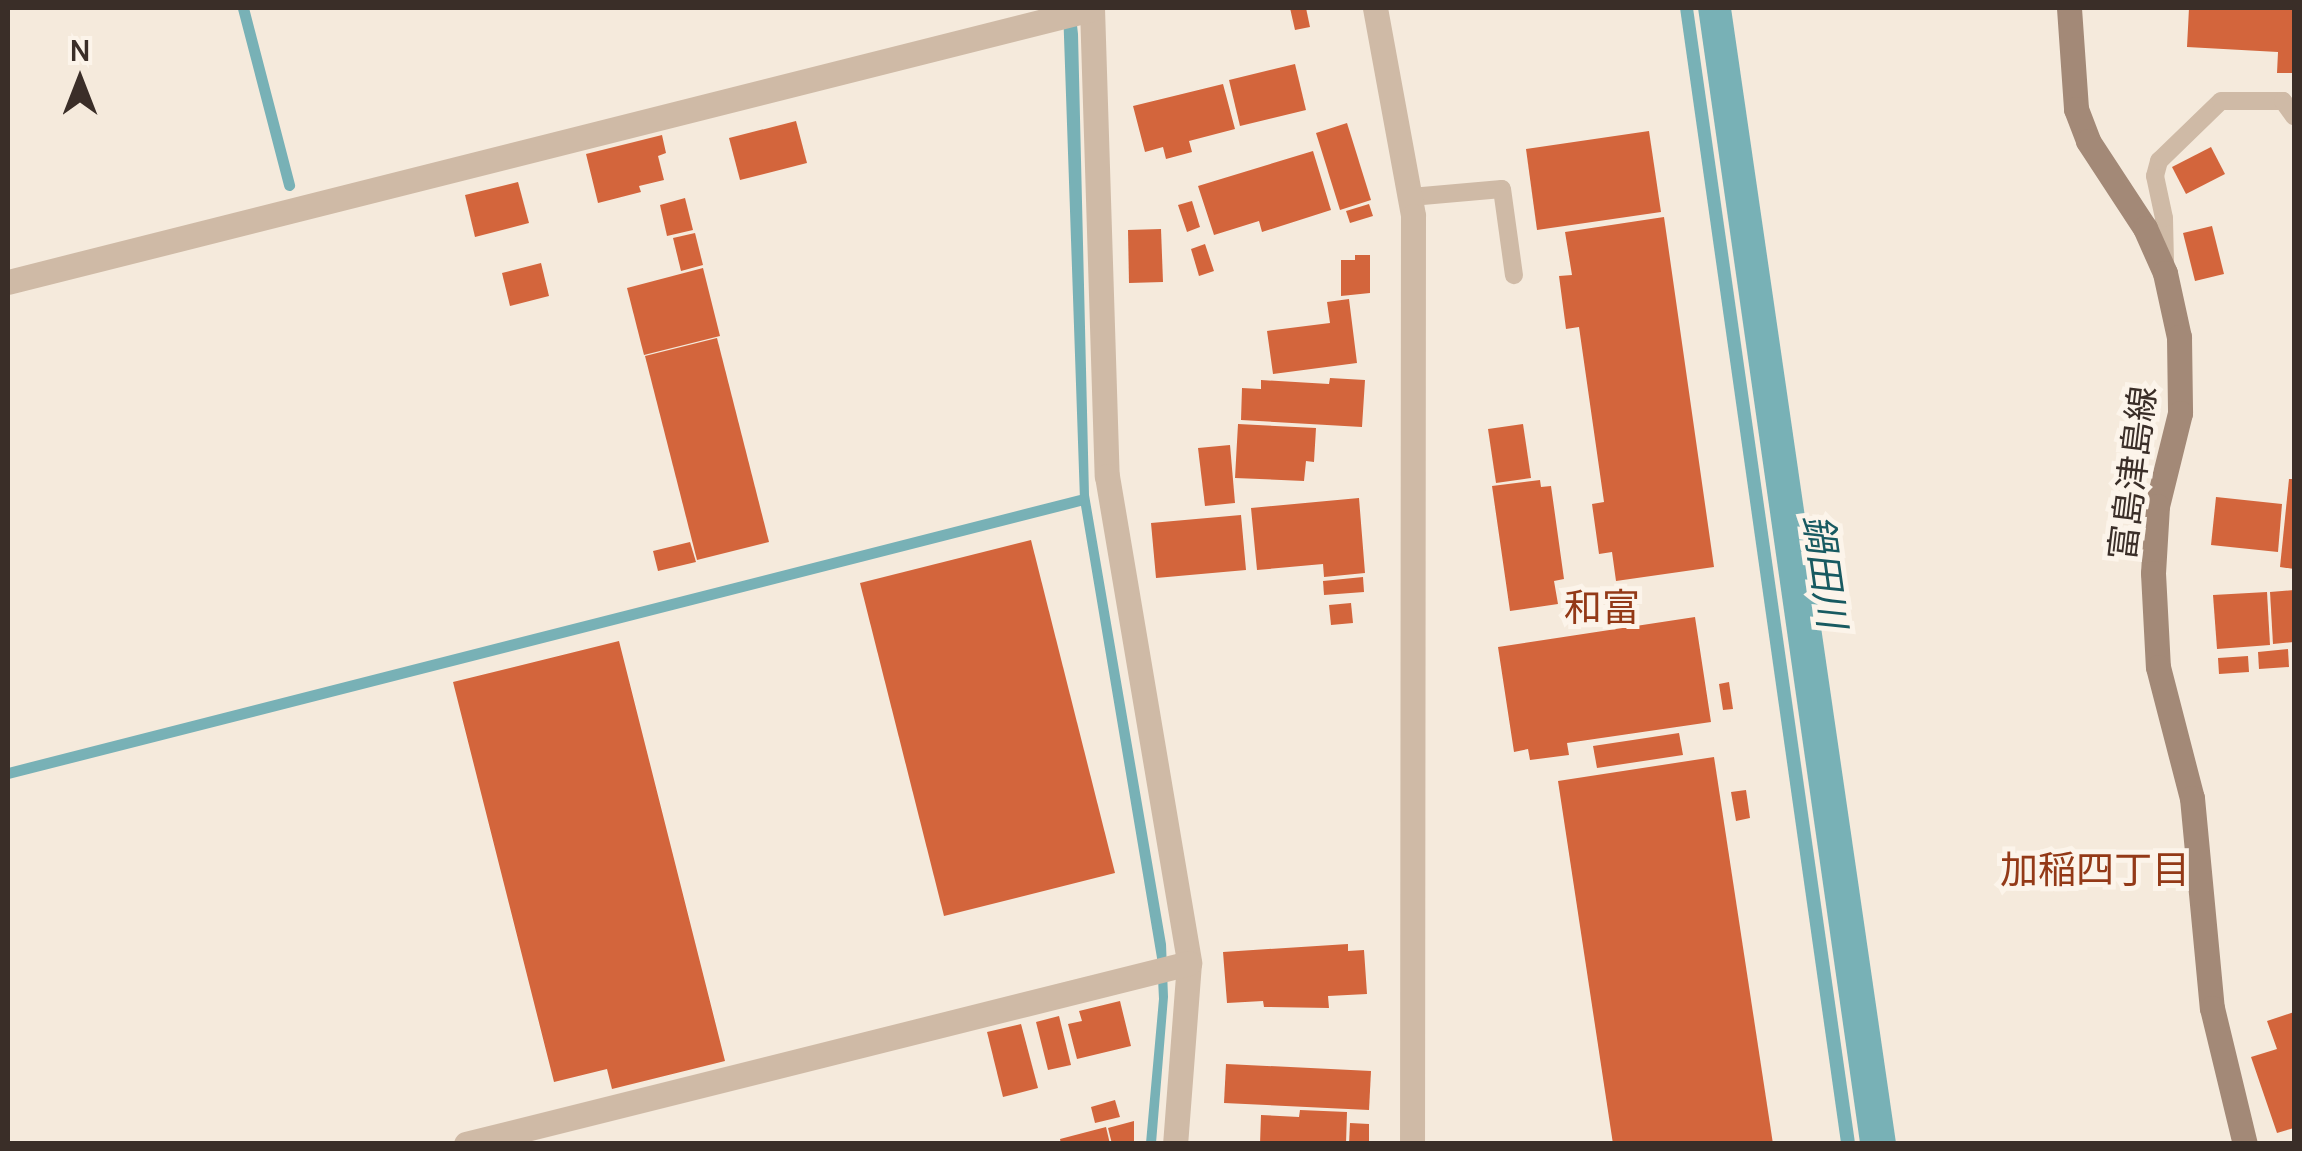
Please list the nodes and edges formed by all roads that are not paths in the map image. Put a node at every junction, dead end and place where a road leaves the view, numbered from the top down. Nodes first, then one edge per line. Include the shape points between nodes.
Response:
1 (1376, 8) edge
2 (2070, 8) edge
3 (1089, 9) edge
4 (2294, 116) edge
5 (1411, 197) junction
6 (2166, 273) junction
7 (1514, 274) dead end
8 (8, 282) edge
9 (1171, 967) junction
10 (466, 1144) edge
11 (1176, 1144) edge
12 (1412, 1144) edge
13 (2245, 1144) edge

1 - 5 street
2 - 6 main road, 富島津島線 via 2076,109
3 - 8 street
3 - 9 street via 1107,476
4 - 6 lane via 2283,101 2221,101 2159,160
5 - 7 lane via 1502,188
5 - 12 street
6 - 13 main road, 富島津島線 via 2179,338 2180,414 2157,506 2158,667 2192,798 2212,1008
9 - 10 street
9 - 11 street

